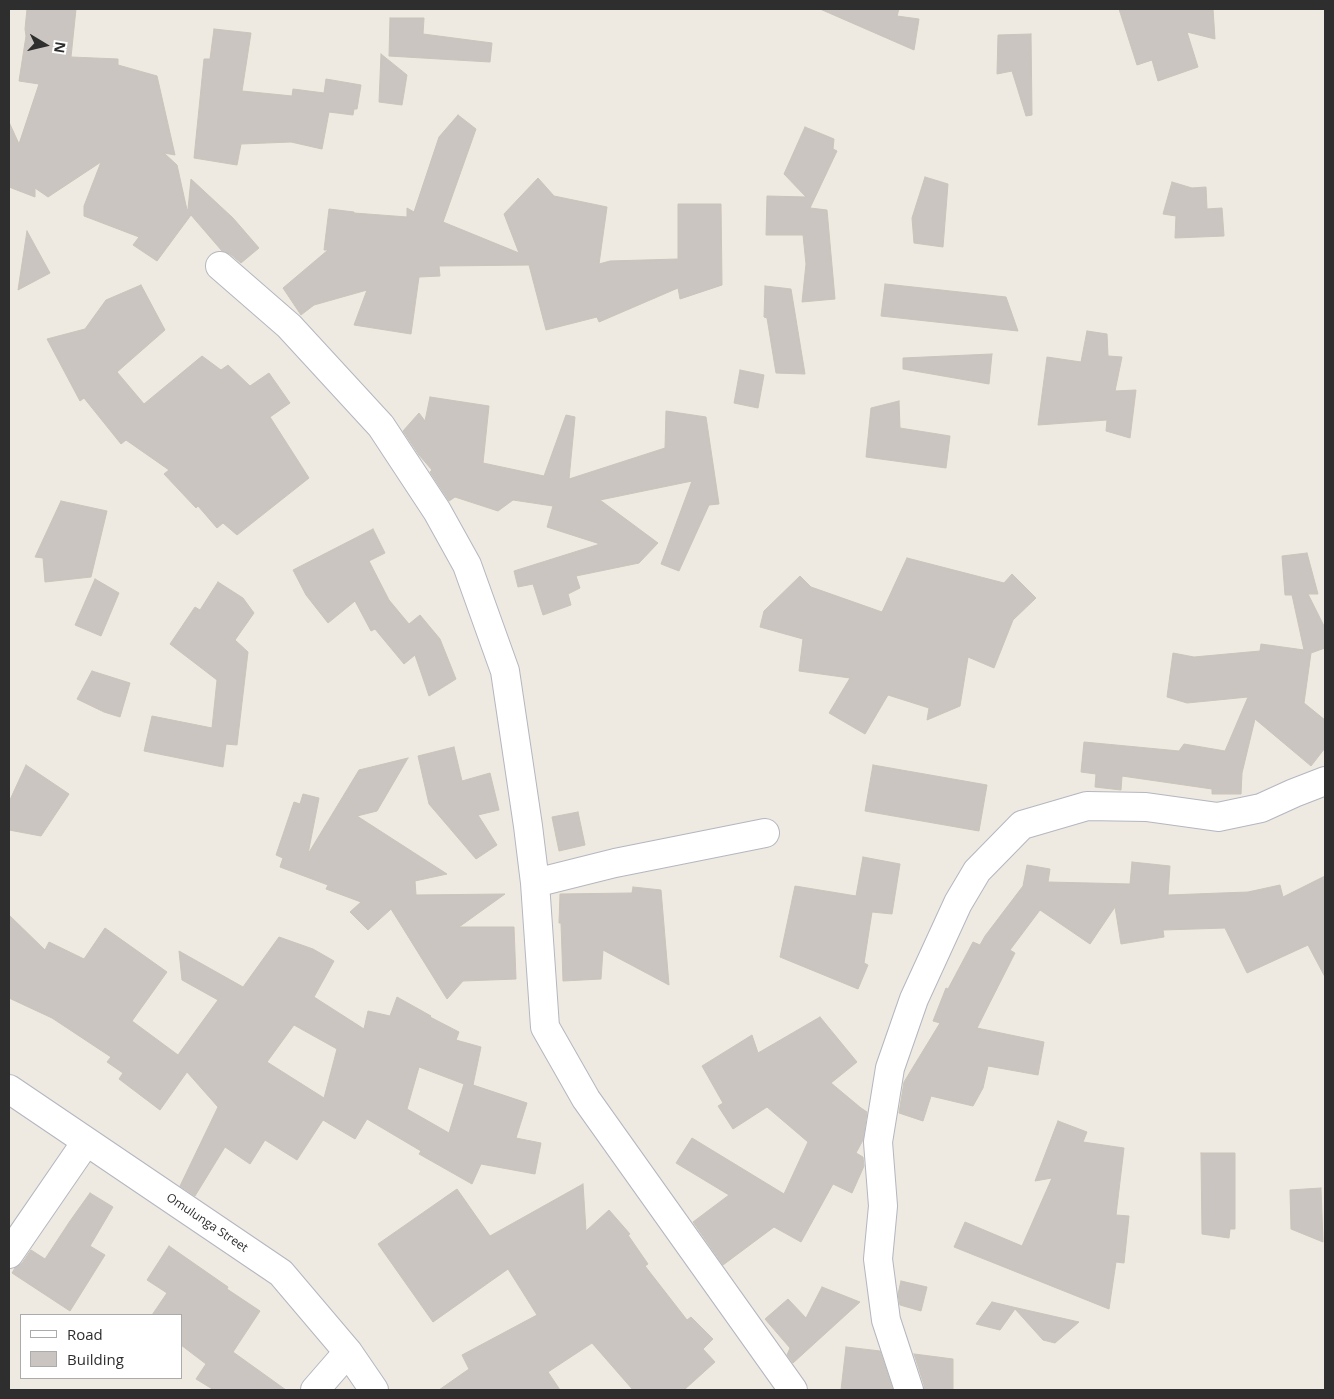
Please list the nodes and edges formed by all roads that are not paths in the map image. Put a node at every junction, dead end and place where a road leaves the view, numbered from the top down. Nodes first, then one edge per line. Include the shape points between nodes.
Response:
1 (220, 266) dead end
2 (1325, 781) edge
3 (765, 833) dead end
4 (535, 884) junction
5 (9, 1089) edge
6 (86, 1142) junction
7 (9, 1254) edge
8 (348, 1352) junction
9 (315, 1390) edge
10 (374, 1390) edge
11 (792, 1390) edge
12 (909, 1390) edge

1 - 4 street via 289,326 381,426 437,511 466,565 505,671
2 - 12 street via 1261,808 1218,817 1146,808 1087,806 1022,825 977,871 958,903 914,999 890,1068 878,1142 883,1206 878,1259 886,1320
3 - 4 street via 614,863
4 - 11 street via 545,1027 586,1099
5 - 6 street, Omulunga Street
6 - 7 street
6 - 8 street, Omulunga Street via 281,1273
8 - 9 street
8 - 10 street, Omulunga Street

